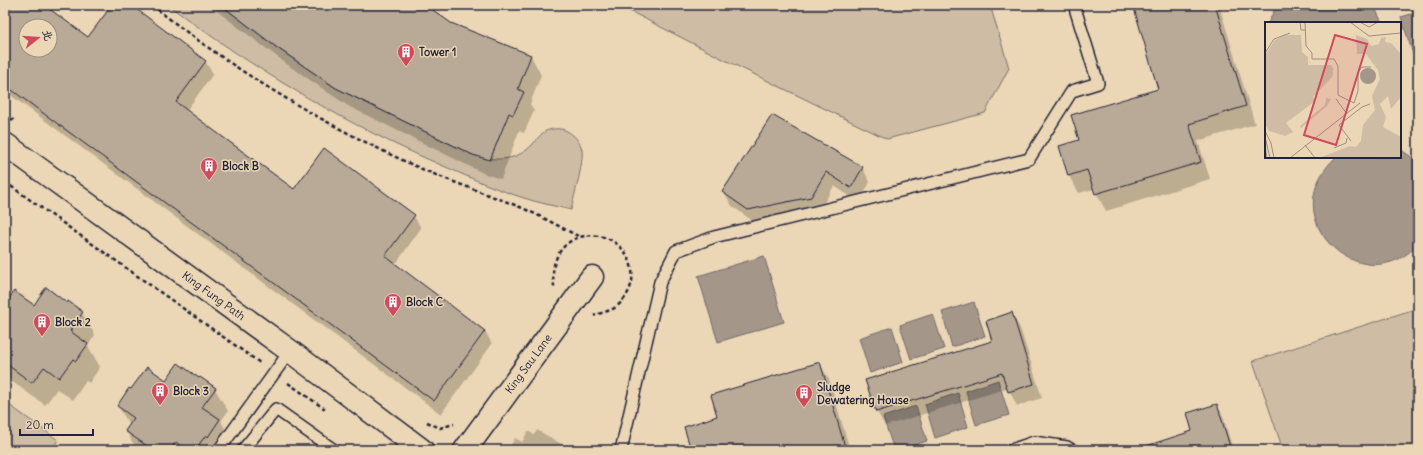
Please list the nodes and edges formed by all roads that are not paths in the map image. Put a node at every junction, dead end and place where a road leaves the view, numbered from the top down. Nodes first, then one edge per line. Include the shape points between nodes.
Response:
1 (1074, 5) edge
2 (5, 144) edge
3 (592, 277) dead end
4 (290, 351) junction
5 (219, 450) edge
6 (243, 450) edge
7 (334, 450) edge
8 (422, 450) edge
9 (466, 450) edge
10 (621, 450) edge
11 (1010, 450) edge
12 (1072, 450) edge

1 - 10 lane via 1098,82 1072,91 1029,159 714,237 676,251 660,282
2 - 4 street, King Fung Path
3 - 9 street, King Sau Lane
4 - 5 lane
4 - 8 street, King Fung Path
6 - 7 lane via 276,409
11 - 12 lane via 1034,442

